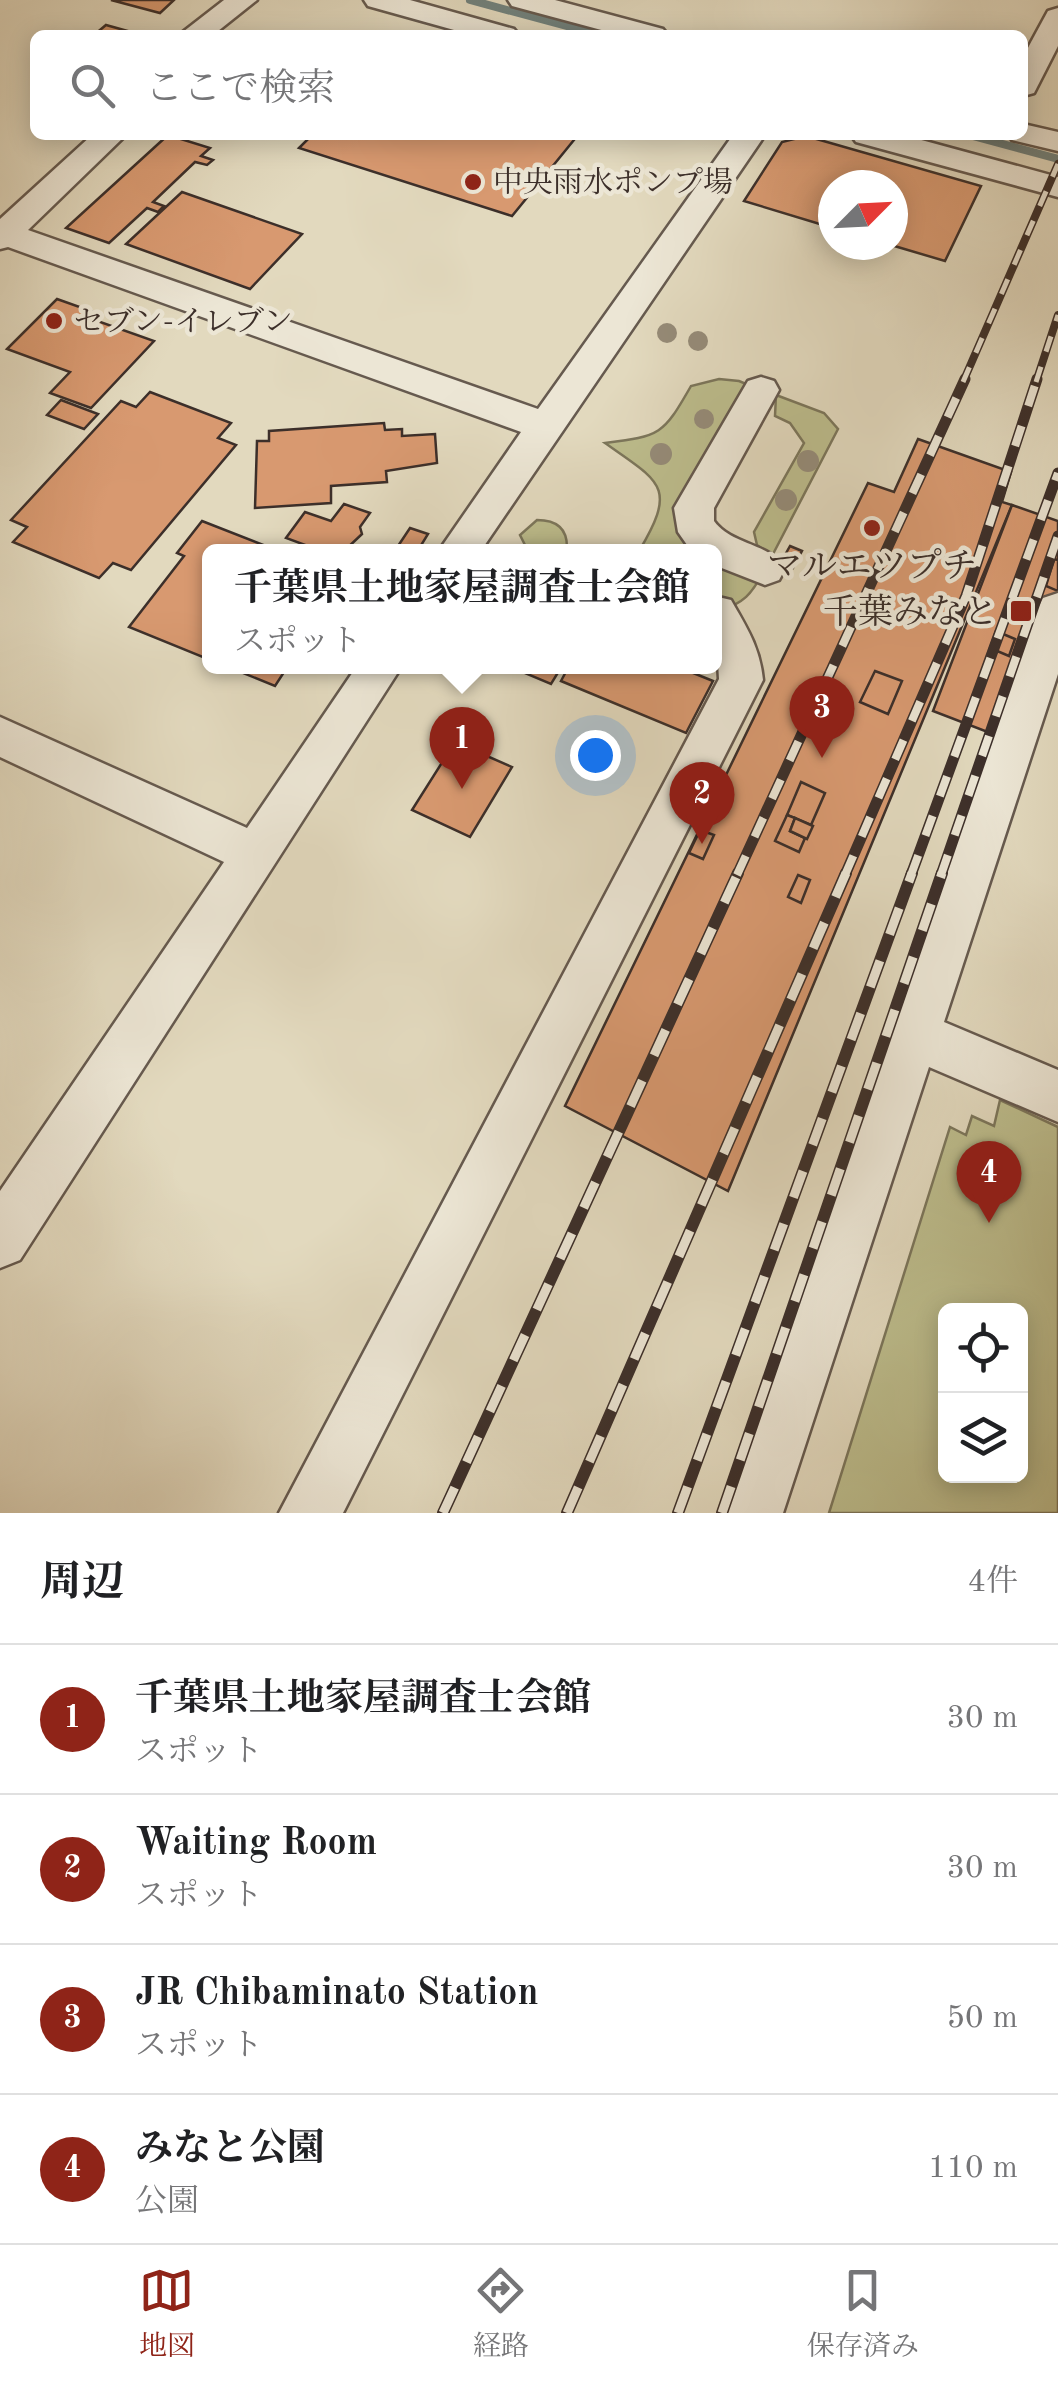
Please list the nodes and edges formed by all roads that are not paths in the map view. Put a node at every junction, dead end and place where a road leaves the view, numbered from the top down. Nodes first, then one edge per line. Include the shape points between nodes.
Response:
1 (378, 0) edge
2 (522, 0) edge
3 (225, 17) edge
4 (1058, 18) edge
5 (203, 30) edge
6 (486, 30) edge
7 (634, 30) edge
8 (1028, 77) edge
9 (1028, 133) edge
10 (68, 140) edge
11 (104, 140) edge
12 (745, 140) edge
13 (884, 140) edge
14 (1058, 142) edge
15 (1058, 187) edge
16 (1, 226) edge
17 (761, 390) dead end
18 (542, 425) junction
19 (463, 544) edge
20 (714, 544) edge
21 (722, 548) edge
22 (765, 569) dead end
23 (1058, 610) edge
24 (722, 623) edge
25 (376, 674) edge
26 (0, 736) edge
27 (255, 854) junction
28 (915, 1035) junction
29 (1058, 1096) edge
30 (0, 1240) edge
31 (310, 1513) edge
32 (752, 1513) edge

1 - 6 street
2 - 7 street
3 - 5 street
4 - 8 street
9 - 14 street
10 - 16 street
11 - 16 street
12 - 18 street
13 - 15 street
16 - 18 street
17 - 20 street via 694,508 698,536
18 - 19 street
21 - 22 street
23 - 28 street
24 - 31 street via 738,652 741,680
25 - 27 street
26 - 27 street
27 - 30 street
28 - 29 street
28 - 32 street

